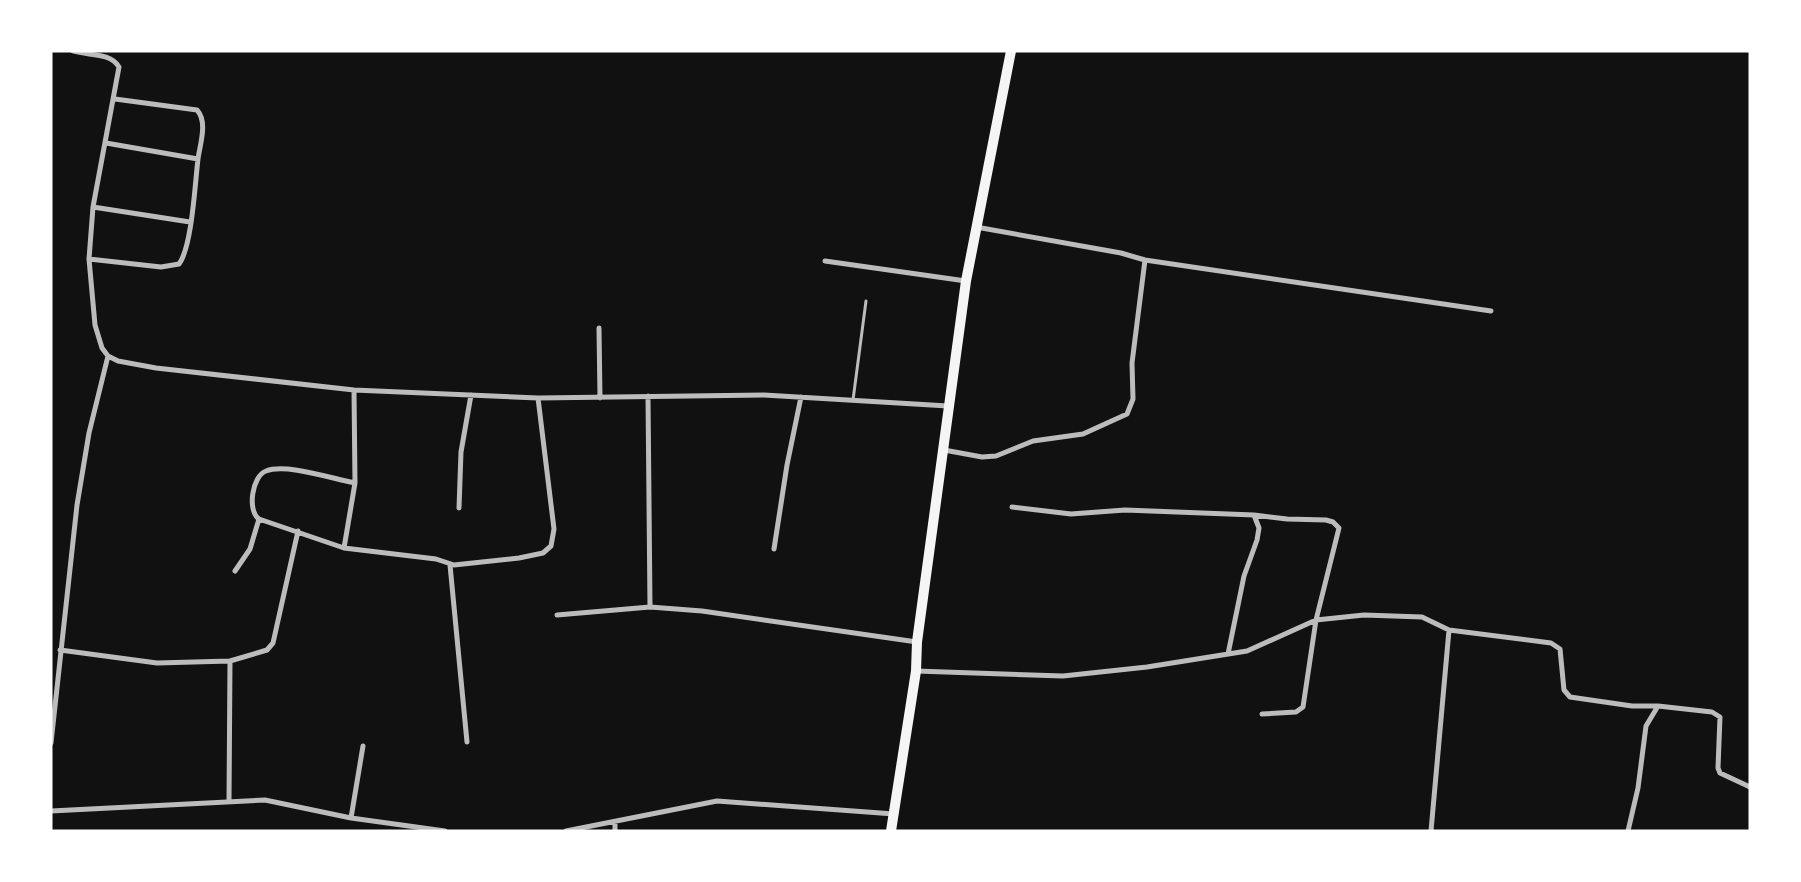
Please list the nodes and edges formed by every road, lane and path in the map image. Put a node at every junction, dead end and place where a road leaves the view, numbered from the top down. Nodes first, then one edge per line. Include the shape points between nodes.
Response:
1 (73, 51) edge
2 (1011, 51) edge
3 (115, 99) junction
4 (106, 144) junction
5 (198, 159) junction
6 (94, 207) junction
7 (190, 222) junction
8 (976, 227) junction
9 (89, 259) junction
10 (1145, 260) junction
11 (825, 261) dead end
12 (966, 281) junction
13 (866, 301) dead end
14 (1491, 311) dead end
15 (598, 328) dead end
16 (108, 356) junction
17 (354, 390) junction
18 (470, 395) junction
19 (648, 396) junction
20 (800, 397) junction
21 (538, 398) junction
22 (600, 398) junction
23 (853, 401) junction
24 (948, 406) junction
25 (944, 450) junction
26 (355, 483) junction
27 (1012, 507) dead end
28 (459, 508) dead end
29 (1254, 515) junction
30 (259, 519) junction
31 (298, 531) junction
32 (344, 548) junction
33 (774, 549) dead end
34 (450, 565) junction
35 (236, 571) dead end
36 (650, 607) junction
37 (557, 615) dead end
38 (1316, 620) junction
39 (1449, 630) junction
40 (918, 642) junction
41 (60, 650) junction
42 (1228, 654) junction
43 (230, 661) junction
44 (916, 671) junction
45 (1658, 706) junction
46 (1262, 714) dead end
47 (467, 742) dead end
48 (51, 743) edge
49 (363, 746) dead end
50 (1750, 787) edge
51 (229, 802) junction
52 (51, 811) edge
53 (894, 814) junction
54 (351, 818) junction
55 (615, 822) junction
56 (445, 831) edge
57 (566, 831) edge
58 (615, 831) edge
59 (892, 831) edge
60 (1431, 831) edge
61 (1628, 831) edge

1 - 3 street via 116,61 119,68
2 - 8 main road
3 - 4 street
3 - 5 street via 197,110 203,122
4 - 5 street
4 - 6 street
5 - 7 street
6 - 7 street
6 - 9 street
7 - 9 street via 184,257 170,267
8 - 10 street
8 - 12 main road
9 - 16 street via 95,325
10 - 14 street
10 - 25 street via 1132,363 1133,399 1127,414 1083,434 1032,441 996,456 982,457
11 - 12 street
12 - 24 main road
13 - 23 lane
15 - 22 street
16 - 17 street via 130,365
16 - 41 street via 89,433 77,505
17 - 18 street
17 - 26 street
18 - 21 street
18 - 28 street via 461,452
19 - 20 street
19 - 22 street
19 - 36 street
20 - 23 street
20 - 33 street
21 - 22 street
21 - 34 street via 554,529 551,546 544,553 519,558
23 - 24 street
24 - 25 main road
25 - 40 main road
26 - 30 street via 284,469 265,471 259,477 252,505 254,516
26 - 32 street
27 - 29 street via 1071,514 1125,510
29 - 38 street via 1326,520 1337,525 1338,537
29 - 42 street via 1259,528 1258,540 1244,576
30 - 31 street
30 - 35 street via 250,549
31 - 32 street
31 - 43 street via 273,642 267,650
32 - 34 street via 436,559
34 - 47 street
36 - 37 street
36 - 40 street via 702,611
38 - 39 street via 1407,615 1422,617
38 - 42 street via 1247,651
38 - 46 street via 1303,707 1296,712
39 - 45 street via 1555,644 1561,653 1564,690 1570,697 1632,706
39 - 60 street
40 - 44 main road
41 - 43 street via 157,662
41 - 48 street
42 - 44 street via 1147,668 1063,676
43 - 51 street
44 - 53 main road
45 - 50 street via 1717,714 1721,720 1720,773
45 - 61 street via 1646,726 1638,788
49 - 54 street
51 - 52 street
51 - 54 street via 266,800
53 - 55 street via 717,801
53 - 59 main road
54 - 56 street
55 - 57 street
55 - 58 street

